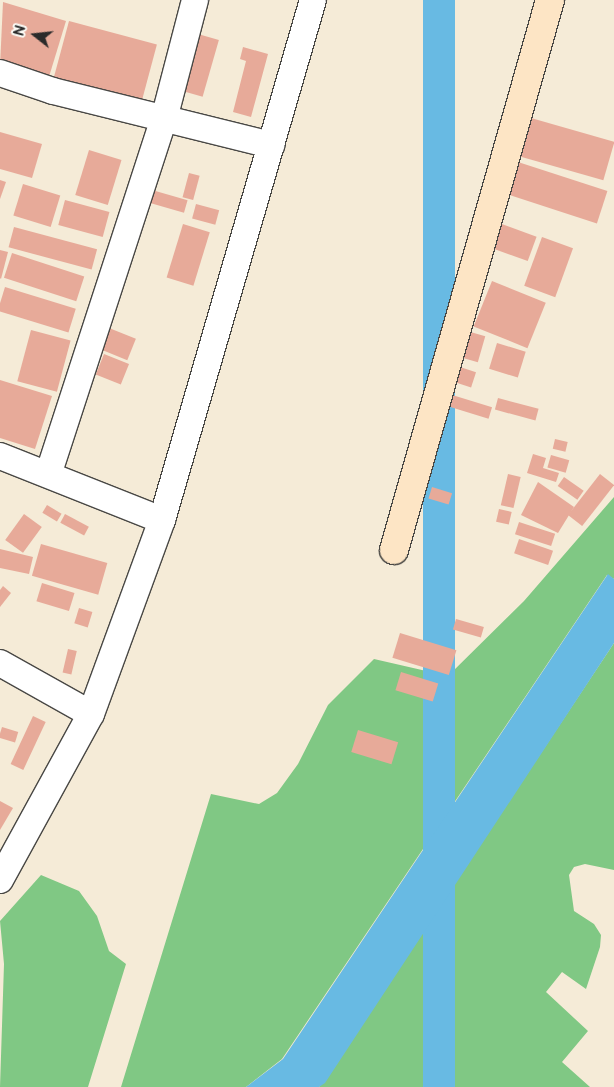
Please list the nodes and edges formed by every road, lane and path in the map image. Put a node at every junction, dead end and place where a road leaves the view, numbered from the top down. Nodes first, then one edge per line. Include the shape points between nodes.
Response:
1 (195, 0) edge
2 (313, 0) edge
3 (550, 0) edge
4 (0, 73) edge
5 (164, 119) junction
6 (271, 145) junction
7 (0, 456) edge
8 (49, 472) junction
9 (162, 520) junction
10 (394, 550) dead end
11 (0, 663) edge
12 (91, 714) junction
13 (0, 880) edge

1 - 5 street
2 - 6 street
3 - 10 street
4 - 5 street
5 - 6 street
5 - 8 street
6 - 9 street
7 - 8 street
8 - 9 street
9 - 12 street
11 - 12 street
12 - 13 street

